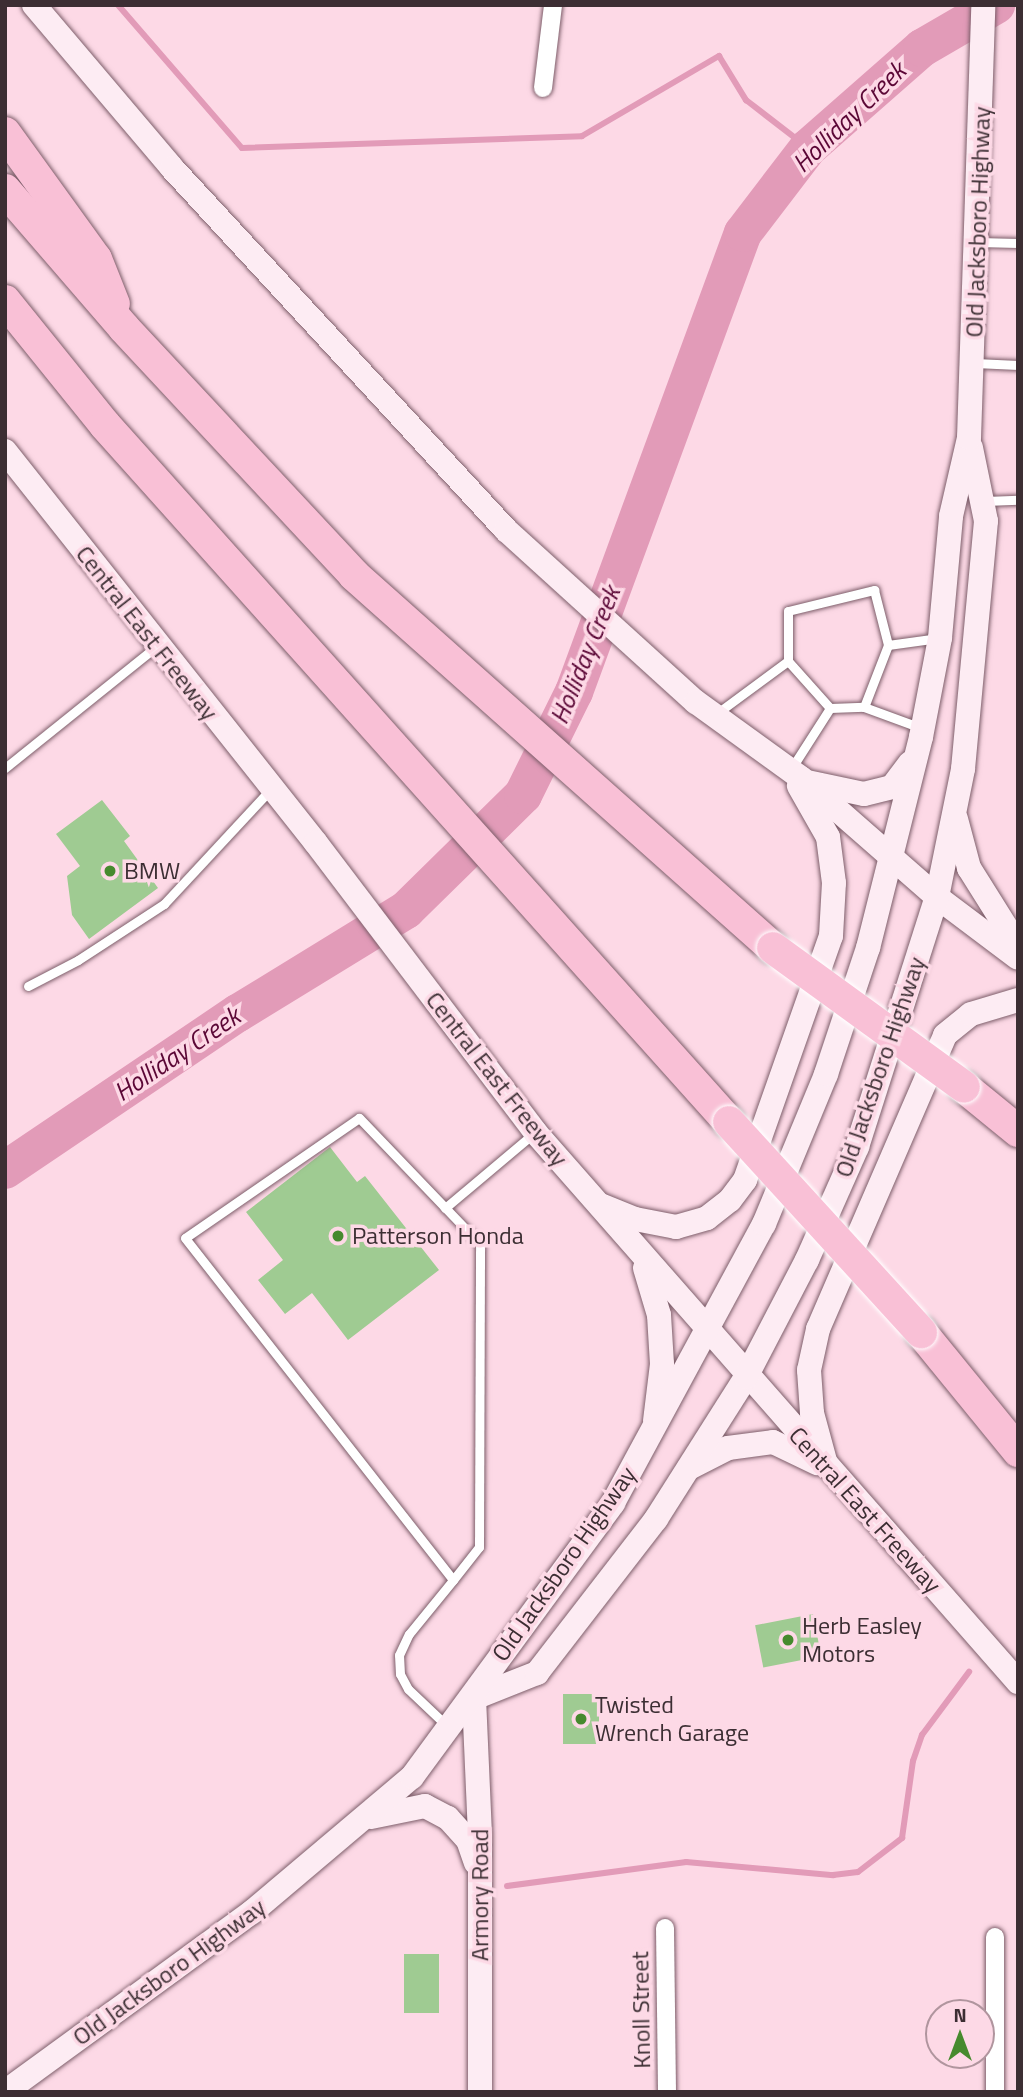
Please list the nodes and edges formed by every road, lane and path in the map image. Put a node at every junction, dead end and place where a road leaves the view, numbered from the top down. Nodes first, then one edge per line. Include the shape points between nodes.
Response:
1 (34, 5) edge
2 (553, 5) edge
3 (983, 5) edge
4 (543, 89) dead end
5 (5, 132) edge
6 (5, 190) edge
7 (978, 242) junction
8 (1018, 243) edge
9 (5, 301) edge
10 (5, 325) edge
11 (124, 328) junction
12 (973, 363) junction
13 (1018, 365) edge
14 (104, 425) junction
15 (970, 438) junction
16 (10, 465) edge
17 (1018, 500) edge
18 (982, 501) junction
19 (940, 638) junction
20 (888, 645) junction
21 (157, 646) junction
22 (788, 661) junction
23 (864, 707) junction
24 (830, 708) junction
25 (706, 709) junction
26 (923, 729) junction
27 (917, 754) junction
28 (5, 768) edge
29 (797, 776) junction
30 (270, 790) junction
31 (955, 813) junction
32 (892, 858) junction
33 (937, 897) junction
34 (1018, 946) edge
35 (1018, 958) edge
36 (27, 986) dead end
37 (1018, 1000) edge
38 (964, 1087) junction
39 (1018, 1121) edge
40 (1018, 1131) edge
41 (535, 1132) junction
42 (597, 1203) junction
43 (445, 1208) junction
44 (642, 1257) junction
45 (708, 1334) junction
46 (746, 1377) junction
47 (653, 1433) junction
48 (1018, 1451) edge
49 (689, 1468) junction
50 (827, 1468) junction
51 (453, 1580) junction
52 (1018, 1682) edge
53 (474, 1698) junction
54 (450, 1729) junction
55 (370, 1817) junction
56 (480, 1875) junction
57 (665, 1928) dead end
58 (995, 1937) dead end
59 (5, 2092) edge
60 (480, 2092) edge
61 (667, 2092) edge
62 (995, 2092) edge

1 - 25 main road via 190,188 506,530
2 - 4 street
3 - 7 main road, Old Jacksboro Highway
5 - 11 highway via 96,259
6 - 11 highway
7 - 8 lane
7 - 12 main road, Old Jacksboro Highway
9 - 14 highway
10 - 14 highway
11 - 38 highway, bridge via 354,575 773,948
12 - 13 lane
12 - 15 main road, Old Jacksboro Highway
14 - 48 highway, bridge via 921,1332
15 - 18 main road, Old Jacksboro Highway
15 - 19 main road, Old Jacksboro Highway via 951,516
16 - 21 main road, Central East Freeway
17 - 18 lane
18 - 31 main road, Old Jacksboro Highway via 986,521 978,637
19 - 20 lane
19 - 26 main road, Old Jacksboro Highway
20 - 22 lane via 874,590 788,611
20 - 23 lane
21 - 28 lane
21 - 30 main road, Central East Freeway
22 - 24 lane
22 - 25 lane
23 - 24 lane
23 - 26 lane
24 - 29 lane
25 - 29 main road
26 - 27 main road, Old Jacksboro Highway
27 - 29 main road via 892,787 864,794
27 - 32 main road, Old Jacksboro Highway
29 - 32 main road
29 - 42 main road via 828,837 834,883 831,936 745,1180 730,1200 707,1218 676,1227 635,1219
30 - 36 lane via 164,904 78,960
30 - 41 main road, Central East Freeway via 316,843
31 - 33 main road, Old Jacksboro Highway
31 - 34 main road via 969,868
32 - 33 main road
32 - 45 main road, Old Jacksboro Highway via 826,1074 764,1224
33 - 35 main road
33 - 46 main road, Old Jacksboro Highway via 857,1147 807,1260
37 - 50 main road via 971,1014 945,1035 818,1329 809,1370 811,1402
38 - 39 highway
38 - 40 highway
41 - 42 main road, Central East Freeway
41 - 43 lane
42 - 44 main road, Central East Freeway
43 - 51 lane via 480,1244 479,1547
43 - 51 lane via 359,1118 185,1238
44 - 45 main road, Central East Freeway
44 - 47 main road via 659,1315 662,1364
45 - 46 main road, Central East Freeway
45 - 47 main road, Old Jacksboro Highway
46 - 49 main road, Old Jacksboro Highway
46 - 50 main road, Central East Freeway
47 - 53 main road, Old Jacksboro Highway via 612,1503 500,1651
49 - 50 main road via 728,1448 773,1442
49 - 53 main road, Old Jacksboro Highway via 625,1564 537,1673
50 - 52 main road, Central East Freeway
51 - 54 lane via 409,1634 399,1655 400,1674 408,1689
53 - 54 main road, Old Jacksboro Highway
53 - 56 main road, Armory Road
54 - 55 main road, Old Jacksboro Highway via 412,1777
55 - 56 main road via 425,1806 448,1818 468,1840
55 - 59 main road, Old Jacksboro Highway via 252,1912
56 - 60 main road, Armory Road
57 - 61 street, Knoll Street
58 - 62 street

